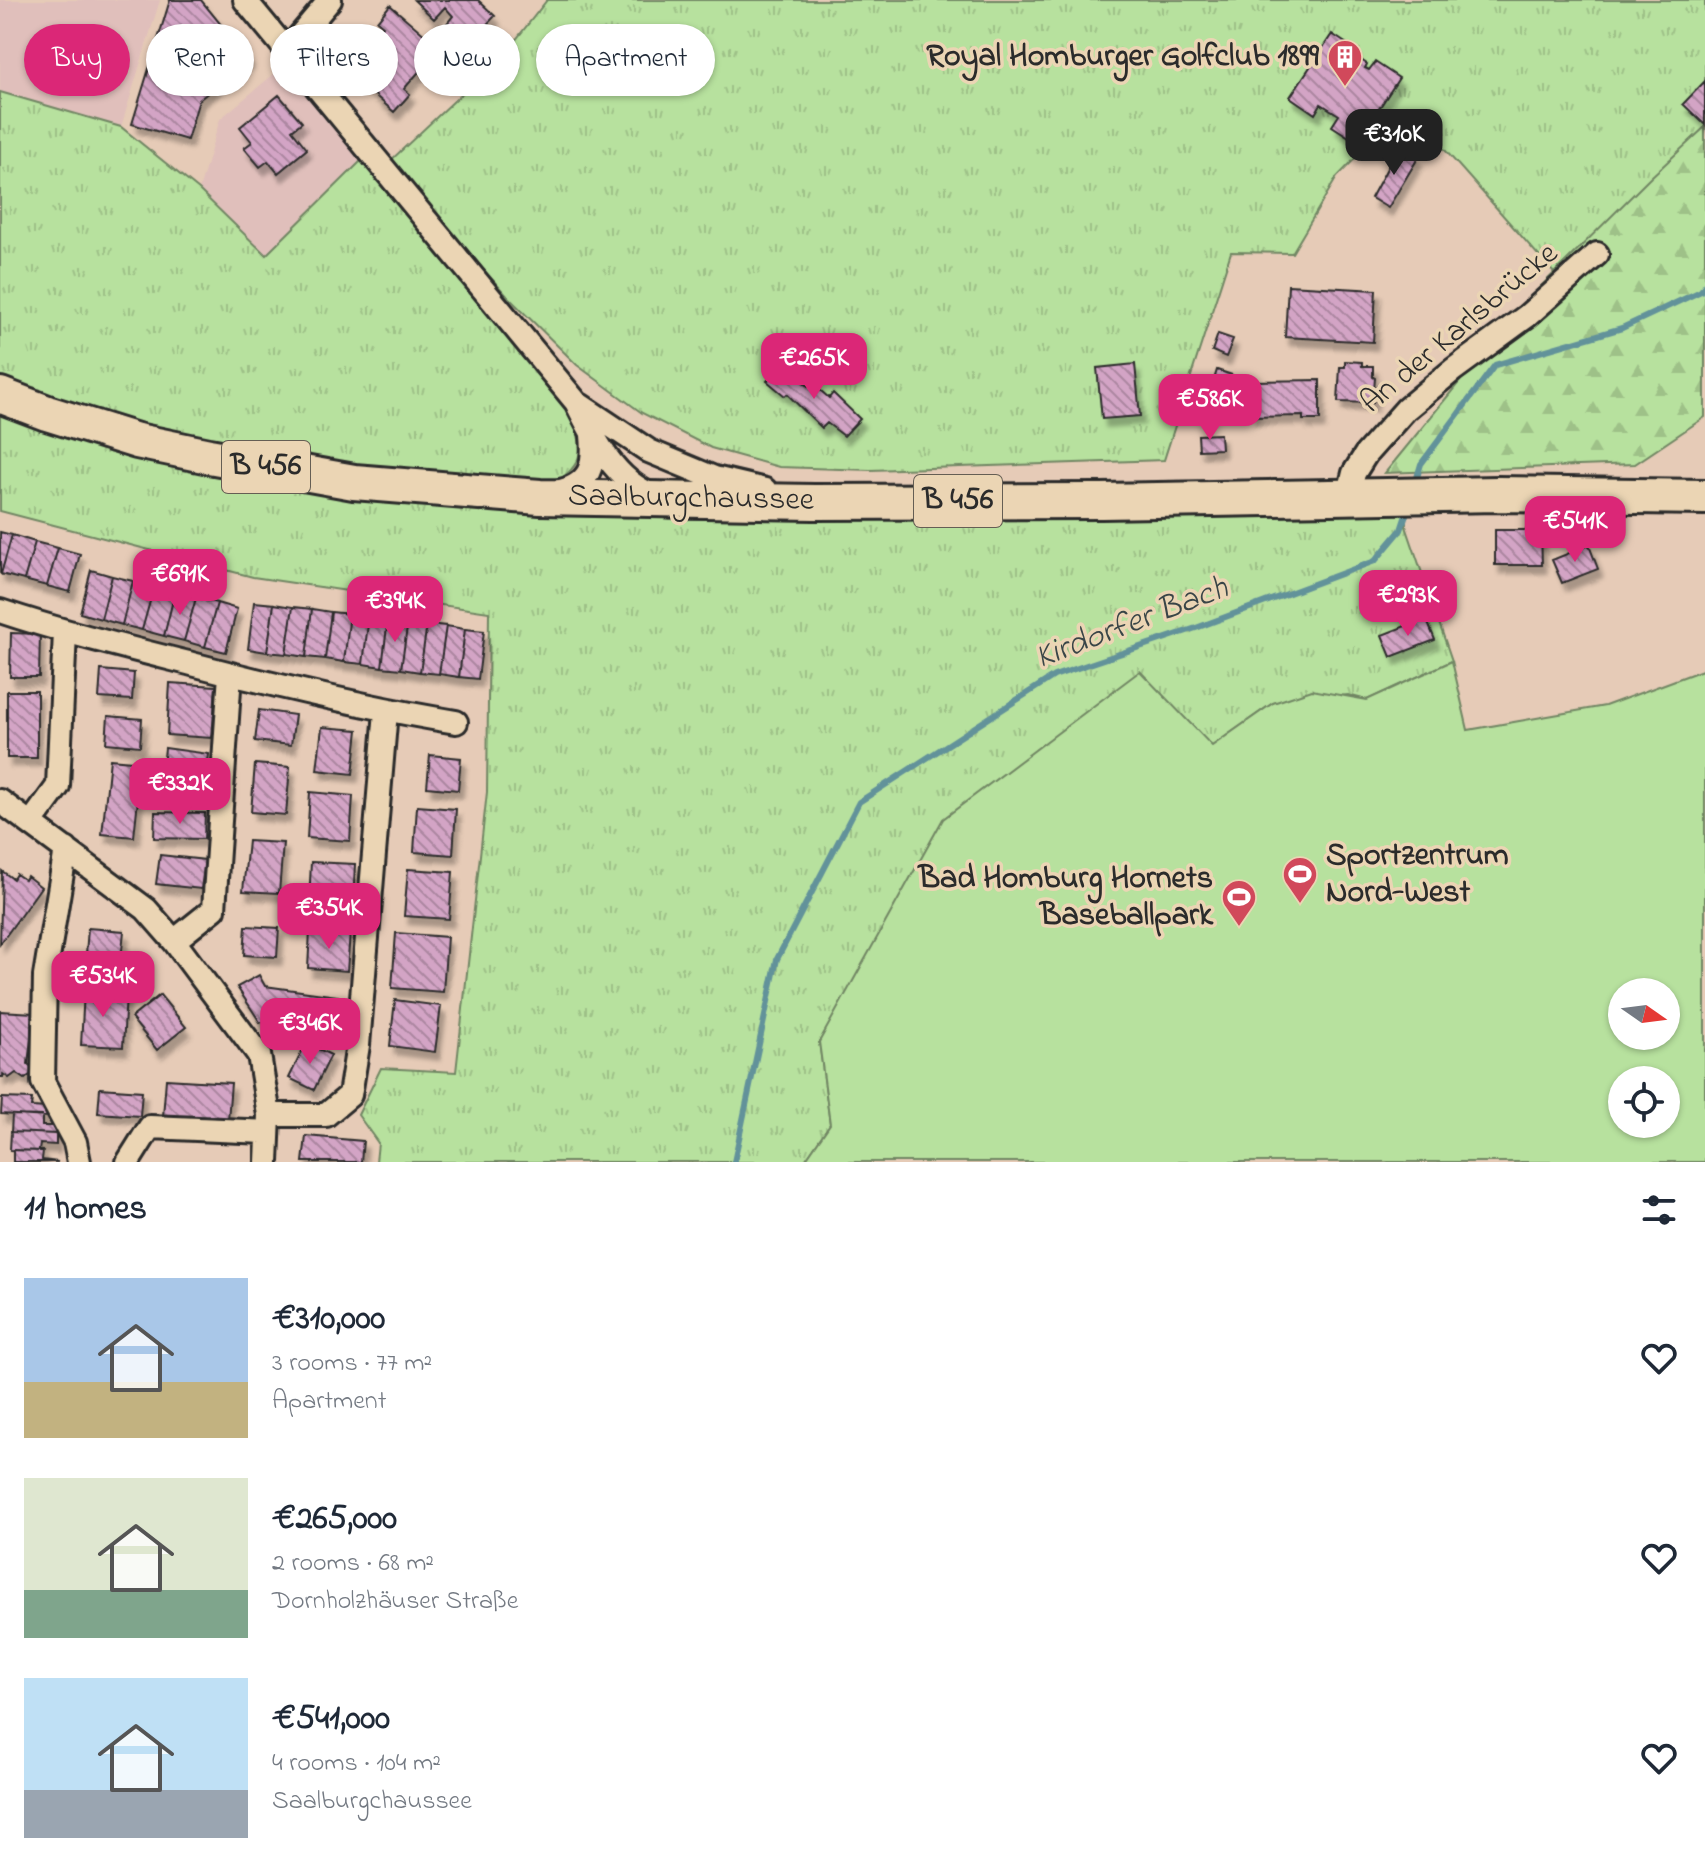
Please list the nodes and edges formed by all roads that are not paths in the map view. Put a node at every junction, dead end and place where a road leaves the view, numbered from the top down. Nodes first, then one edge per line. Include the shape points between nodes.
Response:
1 (245, 0) edge
2 (330, 0) edge
3 (310, 24) edge
4 (270, 32) edge
5 (322, 96) edge
6 (1597, 254) dead end
7 (0, 395) edge
8 (576, 402) junction
9 (592, 434) junction
10 (540, 497) junction
11 (1348, 497) junction
12 (1705, 497) edge
13 (668, 499) junction
14 (814, 502) junction
15 (0, 611) edge
16 (65, 632) junction
17 (230, 674) junction
18 (386, 711) junction
19 (456, 722) dead end
20 (0, 801) edge
21 (31, 823) junction
22 (66, 849) junction
23 (174, 941) junction
24 (269, 1123) junction
25 (79, 1162) edge
26 (128, 1162) edge
27 (267, 1162) edge

1 - 4 street
2 - 3 street
5 - 8 street
6 - 11 street, An der Karlsbrücke via 1527,316 1406,409 1366,454
7 - 10 main road, Saalburgchaussee / B 456 via 137,441 209,456 354,482
8 - 9 street
8 - 14 street via 649,451 701,473
9 - 10 street via 594,457 587,476 576,488
9 - 13 street via 631,483
10 - 13 main road, Saalburgchaussee / B 456
11 - 12 main road, Saalburgchaussee / B 456
11 - 14 main road, Saalburgchaussee / B 456
13 - 14 main road, Saalburgchaussee / B 456
15 - 16 street
16 - 17 street
16 - 21 street via 58,786
17 - 18 street
17 - 23 street via 214,909
18 - 19 street
18 - 24 street via 350,1095 326,1115
20 - 21 street
21 - 22 street
22 - 23 street via 146,909
22 - 25 street via 45,976 43,1082 75,1142
23 - 24 street via 259,1055
24 - 26 street via 150,1127
24 - 27 street

